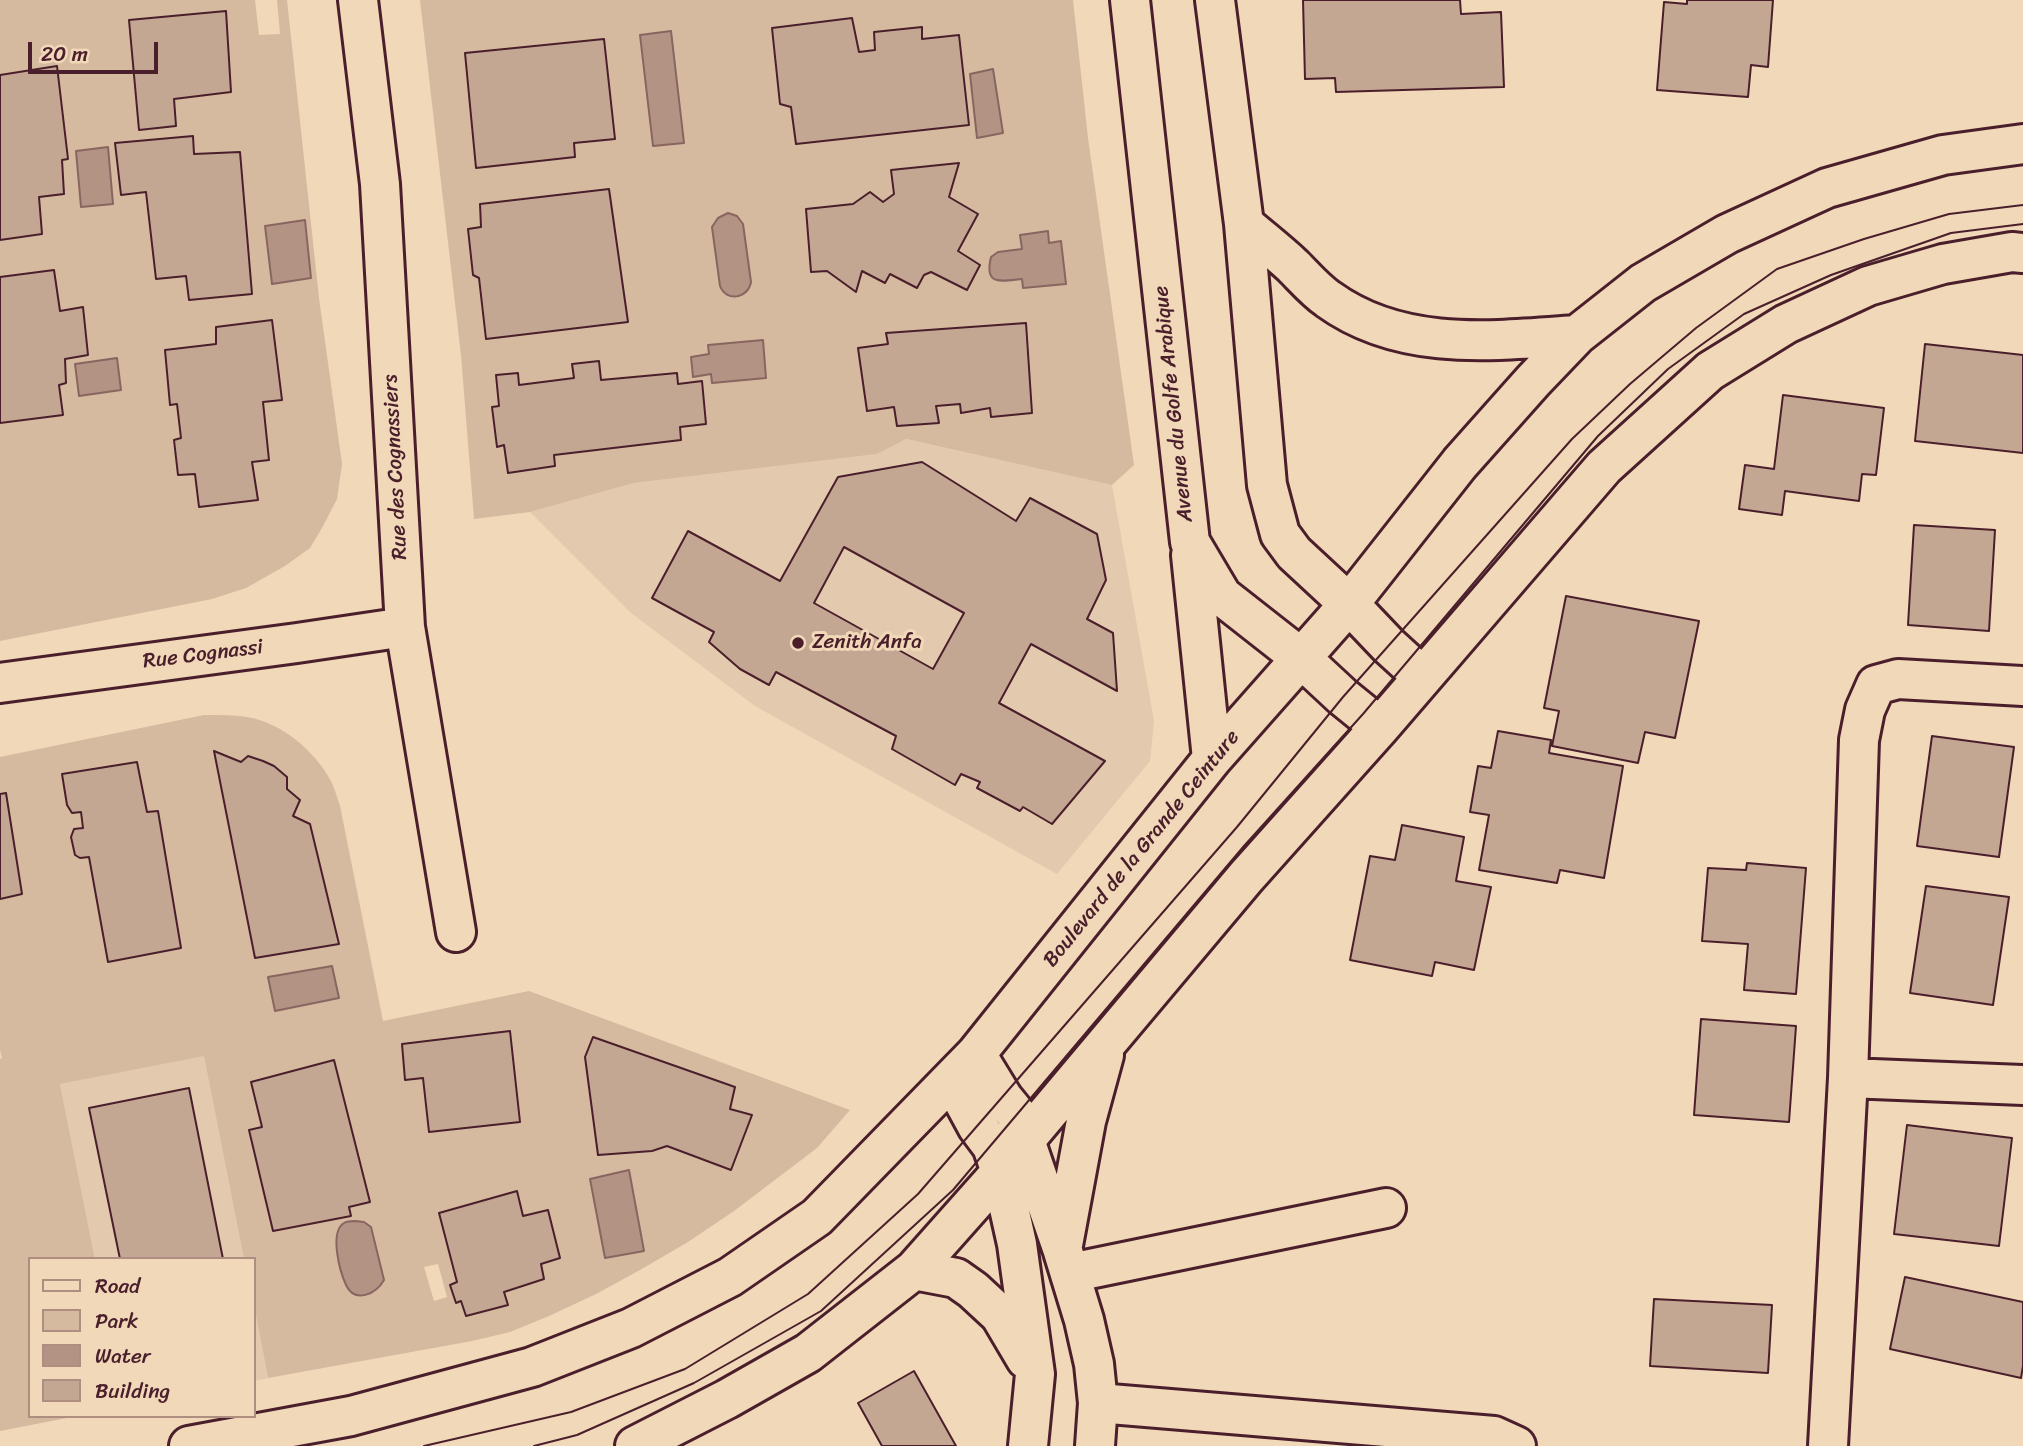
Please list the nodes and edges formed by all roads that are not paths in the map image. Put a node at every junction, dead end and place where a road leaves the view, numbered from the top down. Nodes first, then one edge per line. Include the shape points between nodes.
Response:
1 (358, 0) edge
2 (1129, 0) edge
3 (1215, 0) edge
4 (2023, 144) edge
5 (1244, 224) junction
6 (2023, 253) edge
7 (1577, 335) junction
8 (1190, 542) junction
9 (1349, 604) junction
10 (405, 627) junction
11 (1301, 658) junction
12 (1423, 677) junction
13 (0, 683) edge
14 (2023, 686) edge
15 (1380, 727) junction
16 (1212, 759) junction
17 (456, 932) dead end
18 (1108, 1041) junction
19 (964, 1067) junction
20 (1848, 1078) junction
21 (2023, 1085) edge
22 (1025, 1140) junction
23 (1001, 1172) junction
24 (1386, 1208) dead end
25 (1066, 1261) junction
26 (914, 1270) junction
27 (1035, 1374) junction
28 (1098, 1403) junction
29 (189, 1446) edge
30 (635, 1446) edge
31 (1028, 1446) edge
32 (1095, 1446) edge
33 (1516, 1446) edge
34 (1828, 1446) edge

1 - 10 street, Rue des Cognassiers via 380,184
2 - 8 street, Avenue du Golfe Arabique
3 - 5 street
4 - 7 street, Boulevard de la Grande Ceinture via 1943,155 1827,188 1727,234 1643,283
5 - 7 street via 1327,299 1372,325 1416,337 1496,341
5 - 9 street via 1267,485 1280,534
6 - 12 street via 1943,264 1868,286 1786,324 1710,370 1604,467
7 - 9 street, Boulevard de la Grande Ceinture via 1460,463
8 - 11 street, Avenue du Golfe Arabique via 1222,596
8 - 16 street
9 - 11 street, Boulevard de la Grande Ceinture
9 - 12 street
10 - 13 street, Rue Cognassi
10 - 17 street, Rue des Cognassiers
11 - 15 street, Avenue du Golfe Arabique
11 - 16 street, Boulevard de la Grande Ceinture
12 - 15 street
14 - 20 street via 1898,679 1876,685 1859,740
15 - 18 street
16 - 19 street, Boulevard de la Grande Ceinture
18 - 22 street
18 - 25 street via 1086,1121
19 - 22 street via 1003,1098 1016,1114
19 - 23 street via 977,1126 992,1146
19 - 29 street, Boulevard de la Grande Ceinture via 817,1217 730,1277 631,1328 531,1367 351,1416
20 - 21 street
20 - 34 street
22 - 23 street
22 - 25 street
23 - 26 street
23 - 27 street via 1017,1244
24 - 25 street
25 - 28 street via 1094,1364
26 - 27 street via 956,1278 973,1290 1000,1315
26 - 30 street via 808,1353
27 - 31 street
28 - 32 street
28 - 33 street via 1494,1436

